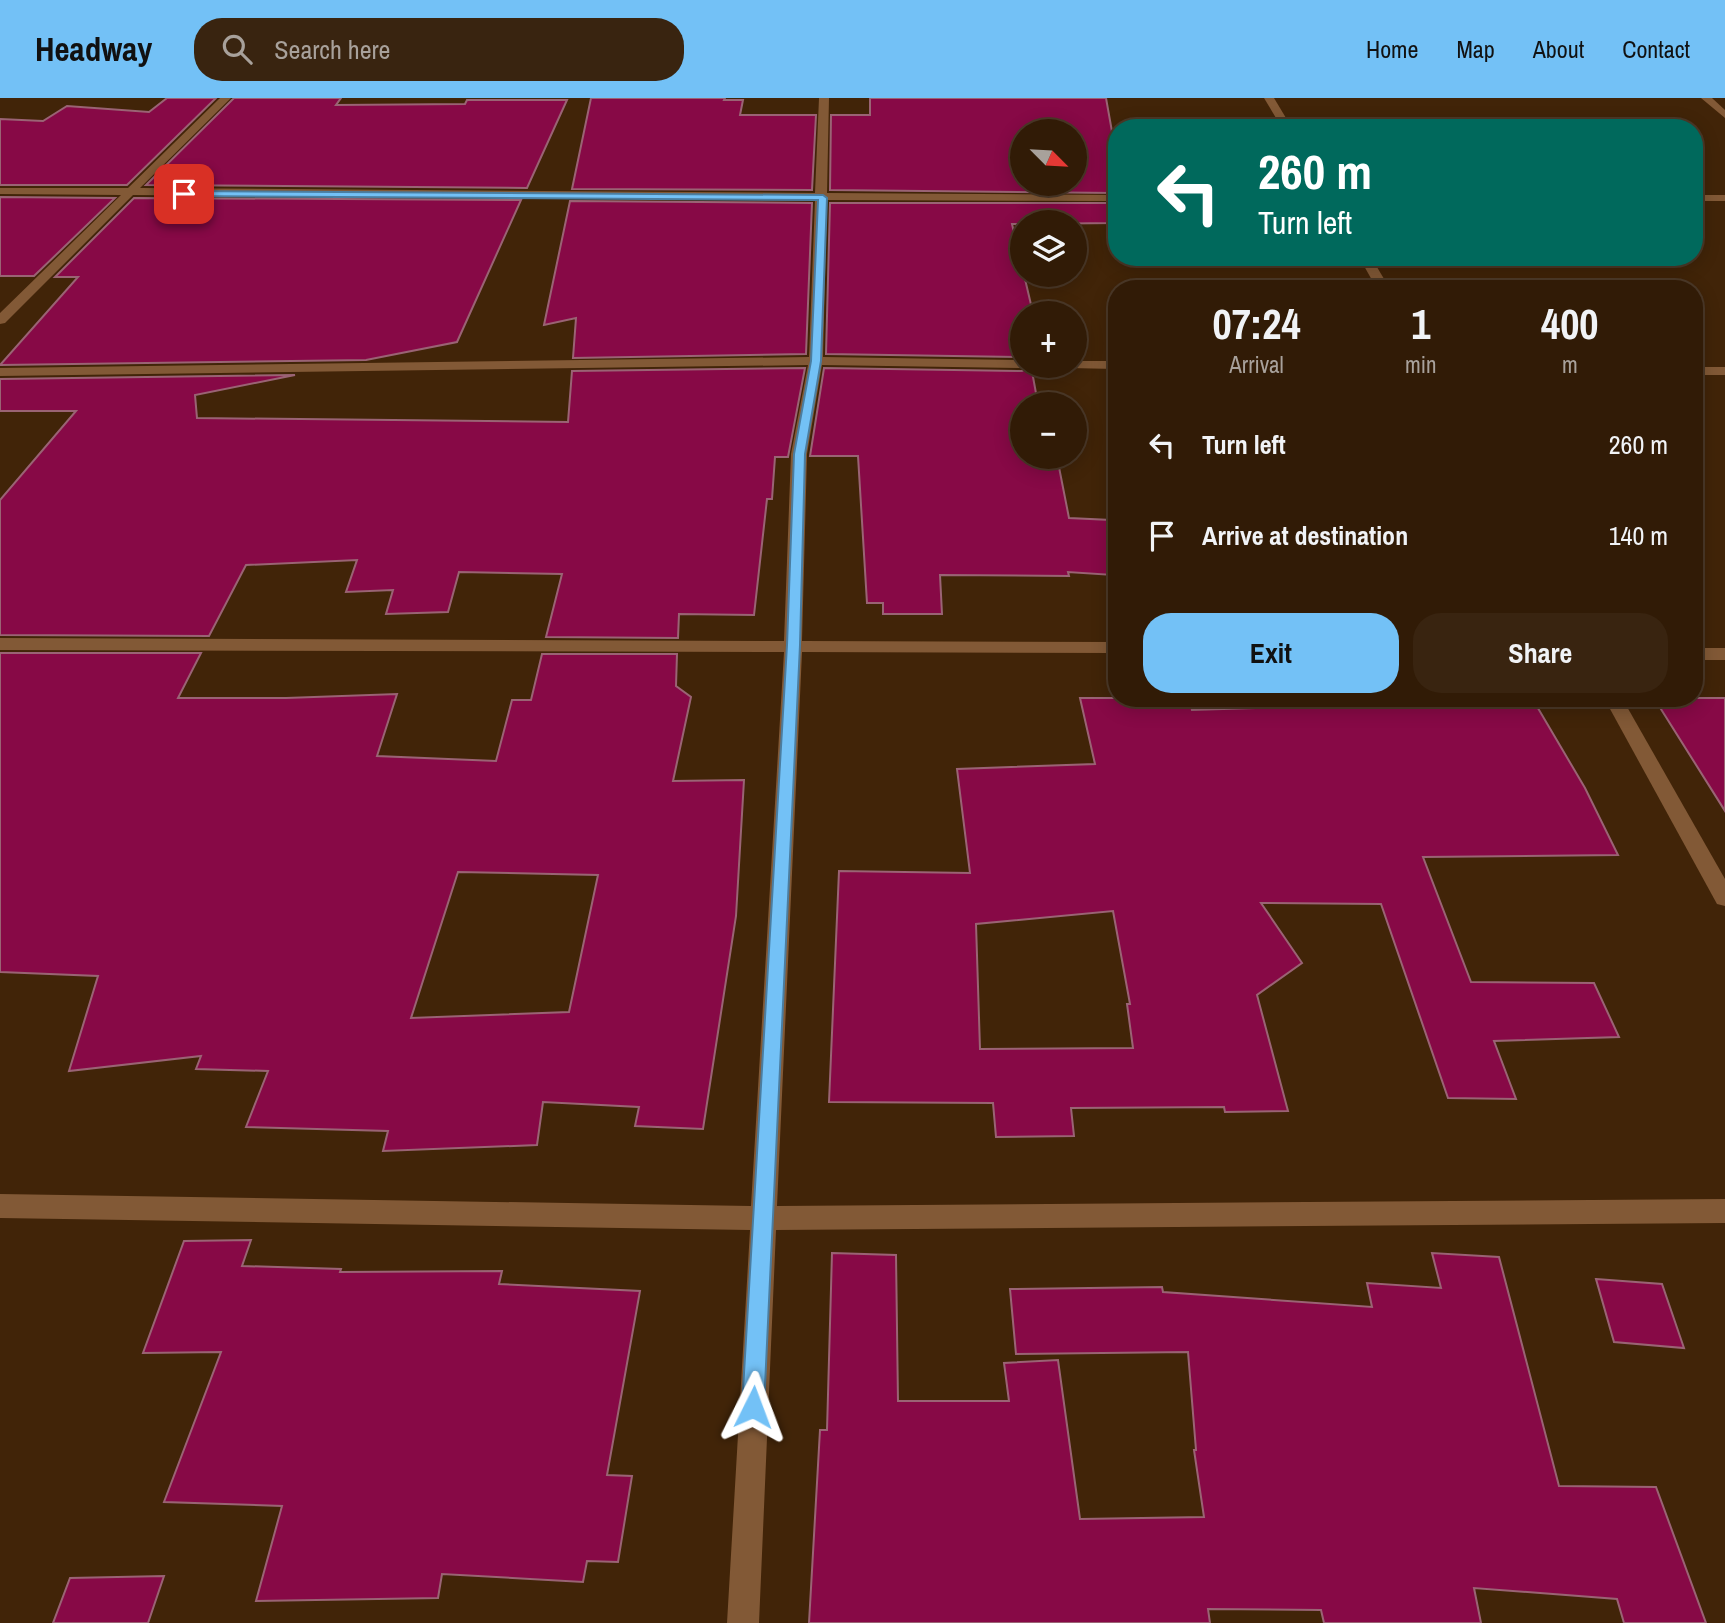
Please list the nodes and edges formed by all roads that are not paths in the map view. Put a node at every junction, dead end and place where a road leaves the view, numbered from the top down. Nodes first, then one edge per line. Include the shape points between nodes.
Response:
1 (226, 98) edge
2 (824, 98) edge
3 (1269, 98) edge
4 (1706, 98) edge
5 (1725, 115) edge
6 (1282, 119) edge
7 (0, 191) edge
8 (128, 194) junction
9 (823, 198) junction
10 (1108, 198) edge
11 (1703, 198) edge
12 (1725, 198) edge
13 (1, 317) edge
14 (816, 361) junction
15 (1010, 364) edge
16 (1087, 365) edge
17 (1108, 365) edge
18 (1703, 371) edge
19 (1725, 371) edge
20 (0, 372) edge
21 (0, 644) edge
22 (793, 645) junction
23 (1108, 648) edge
24 (1703, 654) edge
25 (1725, 654) edge
26 (1618, 707) edge
27 (1725, 898) edge
28 (0, 1206) edge
29 (1725, 1211) edge
30 (762, 1218) junction
31 (743, 1623) edge

1 - 8 street
2 - 9 street
3 - 6 street
4 - 5 street
7 - 8 street
8 - 9 street
8 - 13 street
9 - 10 street
9 - 14 street
11 - 12 street
14 - 15 street
14 - 20 street
14 - 22 street via 799,454
16 - 17 street
18 - 19 street
21 - 22 street
22 - 23 street
22 - 30 street
24 - 25 street
26 - 27 street
28 - 30 street
29 - 30 street
30 - 31 street

